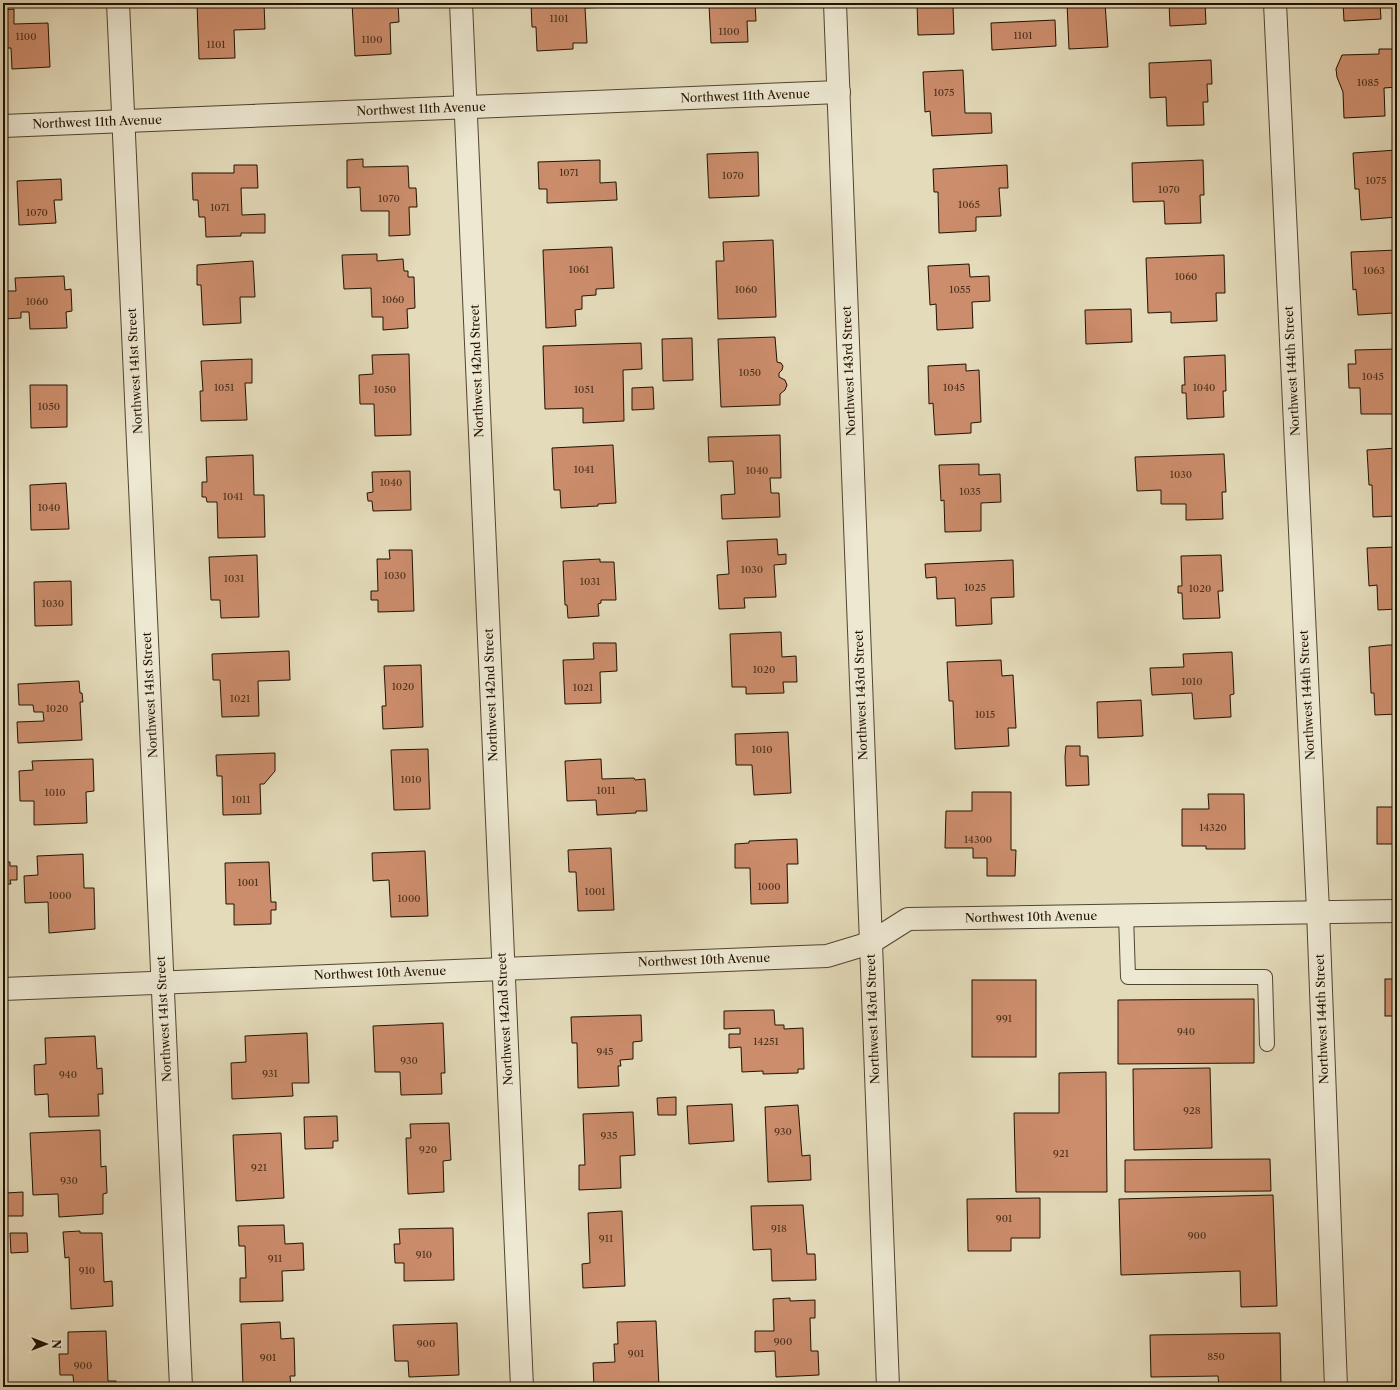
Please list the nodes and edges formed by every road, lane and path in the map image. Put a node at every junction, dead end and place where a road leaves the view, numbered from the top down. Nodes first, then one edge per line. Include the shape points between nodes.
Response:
1 (118, 3) edge
2 (461, 3) edge
3 (835, 3) edge
4 (1275, 3) edge
5 (839, 92) junction
6 (466, 107) junction
7 (123, 121) junction
8 (3, 126) edge
9 (1318, 911) junction
10 (1397, 911) edge
11 (1126, 915) junction
12 (870, 943) junction
13 (503, 968) junction
14 (163, 982) junction
15 (3, 989) edge
16 (1267, 1044) dead end
17 (181, 1387) edge
18 (522, 1387) edge
19 (888, 1387) edge
20 (1336, 1387) edge

1 - 7 street, Northwest 141st Street
2 - 6 street, Northwest 142nd Street
3 - 5 street, Northwest 143rd Street
4 - 9 street, Northwest 144th Street
5 - 6 street, Northwest 11th Avenue
5 - 12 street, Northwest 143rd Street
6 - 7 street, Northwest 11th Avenue
6 - 13 street, Northwest 142nd Street
7 - 8 street, Northwest 11th Avenue
7 - 14 street, Northwest 141st Street
9 - 10 street, Northwest 10th Avenue
9 - 11 street, Northwest 10th Avenue
9 - 20 street, Northwest 144th Street
11 - 12 street, Northwest 10th Avenue via 908,919
11 - 16 lane via 1128,977 1265,977
12 - 13 street, Northwest 10th Avenue via 827,956
12 - 19 street, Northwest 143rd Street
13 - 14 street, Northwest 10th Avenue
13 - 18 street, Northwest 142nd Street
14 - 15 street, Northwest 10th Avenue
14 - 17 street, Northwest 141st Street

